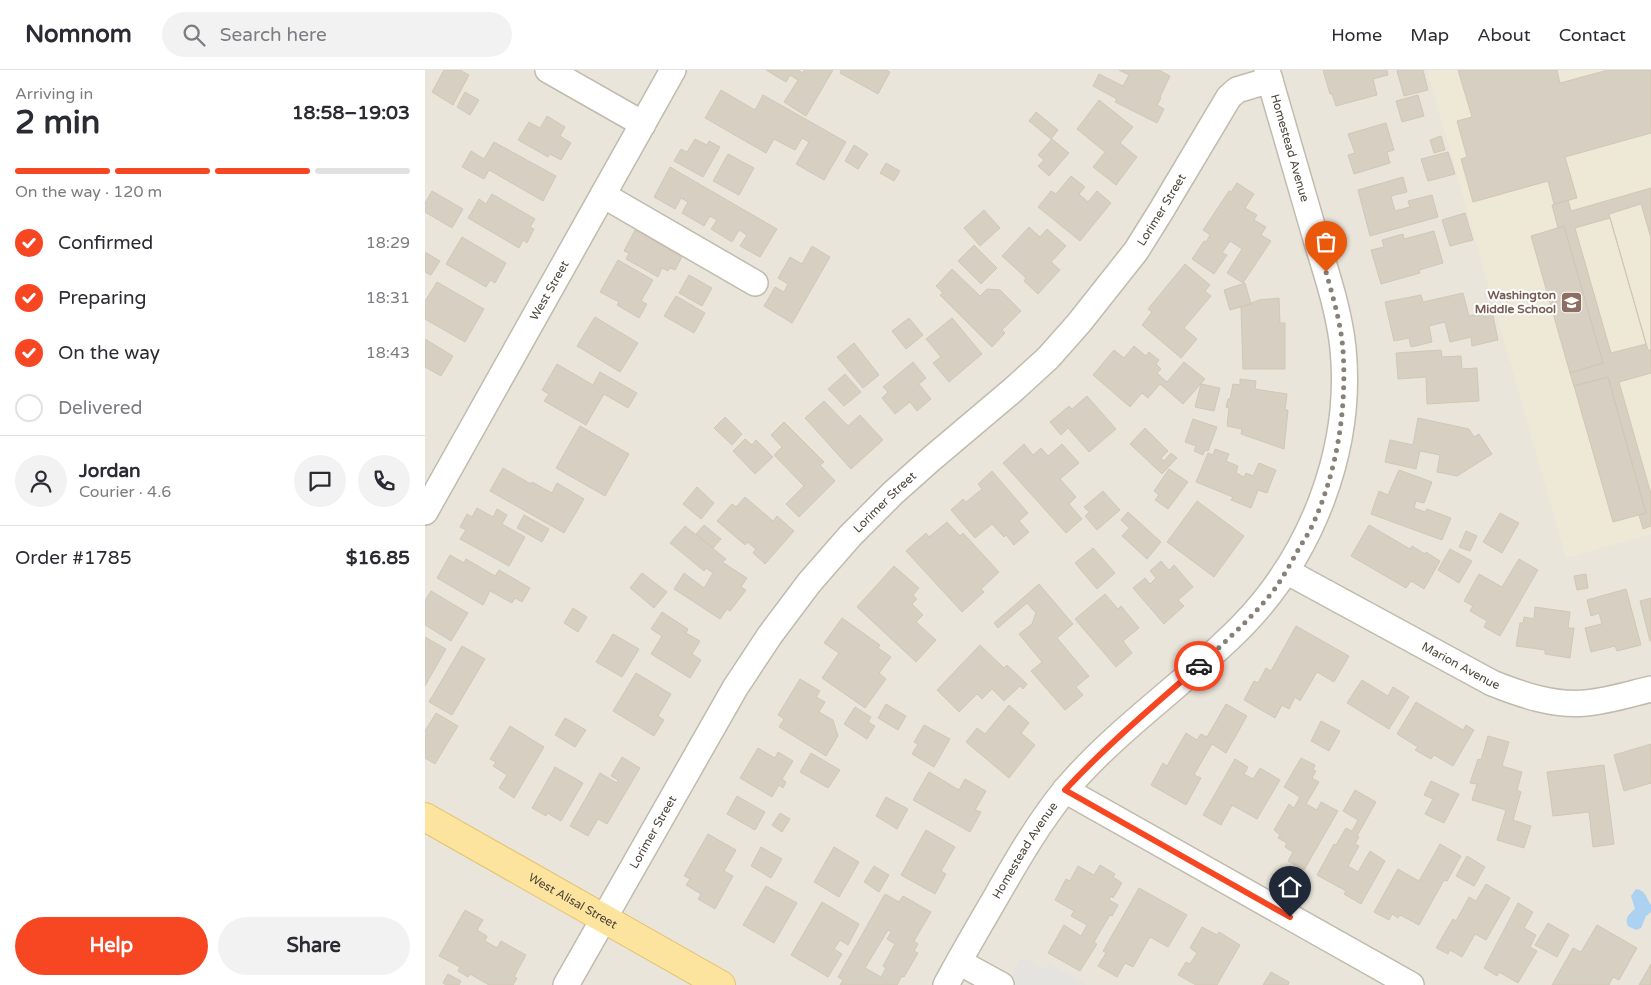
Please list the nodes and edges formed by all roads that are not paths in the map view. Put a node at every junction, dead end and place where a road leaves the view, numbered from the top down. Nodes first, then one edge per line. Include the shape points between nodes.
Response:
1 (548, 70) edge
2 (673, 70) edge
3 (1269, 75) edge
4 (643, 124) junction
5 (603, 195) junction
6 (755, 283) dead end
7 (425, 512) edge
8 (1286, 571) junction
9 (1651, 689) edge
10 (1065, 790) junction
11 (425, 817) edge
12 (604, 920) junction
13 (959, 962) junction
14 (566, 985) edge
15 (721, 985) edge
16 (946, 985) edge
17 (1001, 985) edge
18 (1411, 985) edge

1 - 4 street
2 - 4 street, West Street
3 - 8 street, Homestead Avenue via 1326,272 1343,349 1343,398 1338,444 1328,485 1312,525
3 - 12 street, Lorimer Street via 1229,97 1136,251 1049,358 893,493 809,583 735,688
4 - 5 street, West Street
5 - 6 street
5 - 7 street, West Street
8 - 9 street, Marion Avenue via 1492,683 1522,695 1551,702 1585,703
8 - 10 street, Homestead Avenue via 1243,624 1093,760
10 - 13 street, Homestead Avenue via 1036,831
10 - 18 street
11 - 12 main road, West Alisal Street
12 - 14 street, Lorimer Street
12 - 15 main road, West Alisal Street
13 - 16 street, Homestead Avenue
13 - 17 street

